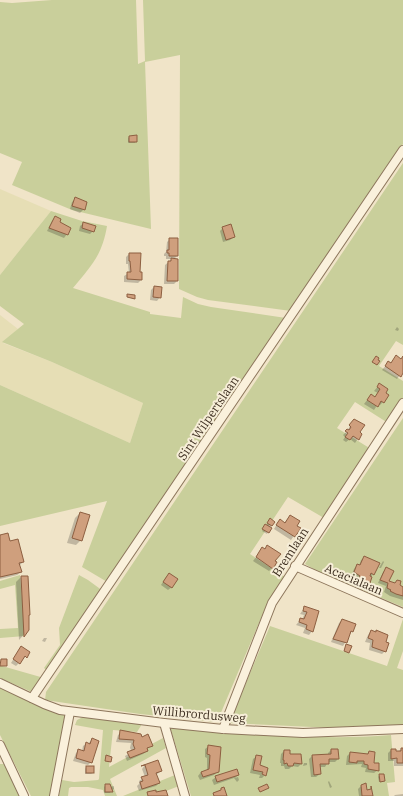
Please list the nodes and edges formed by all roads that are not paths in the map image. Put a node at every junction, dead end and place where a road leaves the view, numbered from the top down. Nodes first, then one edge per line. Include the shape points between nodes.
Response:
1 (403, 150) edge
2 (403, 403) edge
3 (295, 566) junction
4 (403, 613) edge
5 (0, 683) edge
6 (32, 698) junction
7 (70, 712) junction
8 (164, 723) junction
9 (223, 729) junction
10 (403, 729) edge
11 (0, 745) edge
12 (24, 796) edge
13 (54, 796) edge
14 (185, 796) edge

1 - 6 street, Sint Wilpertslaan
2 - 3 street, Bremlaan
3 - 4 street, Acacialaan
3 - 9 street, Bremlaan via 272,603
5 - 6 street, Willibrordusweg
6 - 7 street, Willibrordusweg
7 - 8 street, Willibrordusweg
7 - 13 street
8 - 9 street, Willibrordusweg
8 - 14 street
9 - 10 street, Willibrordusweg via 304,734
11 - 12 street

